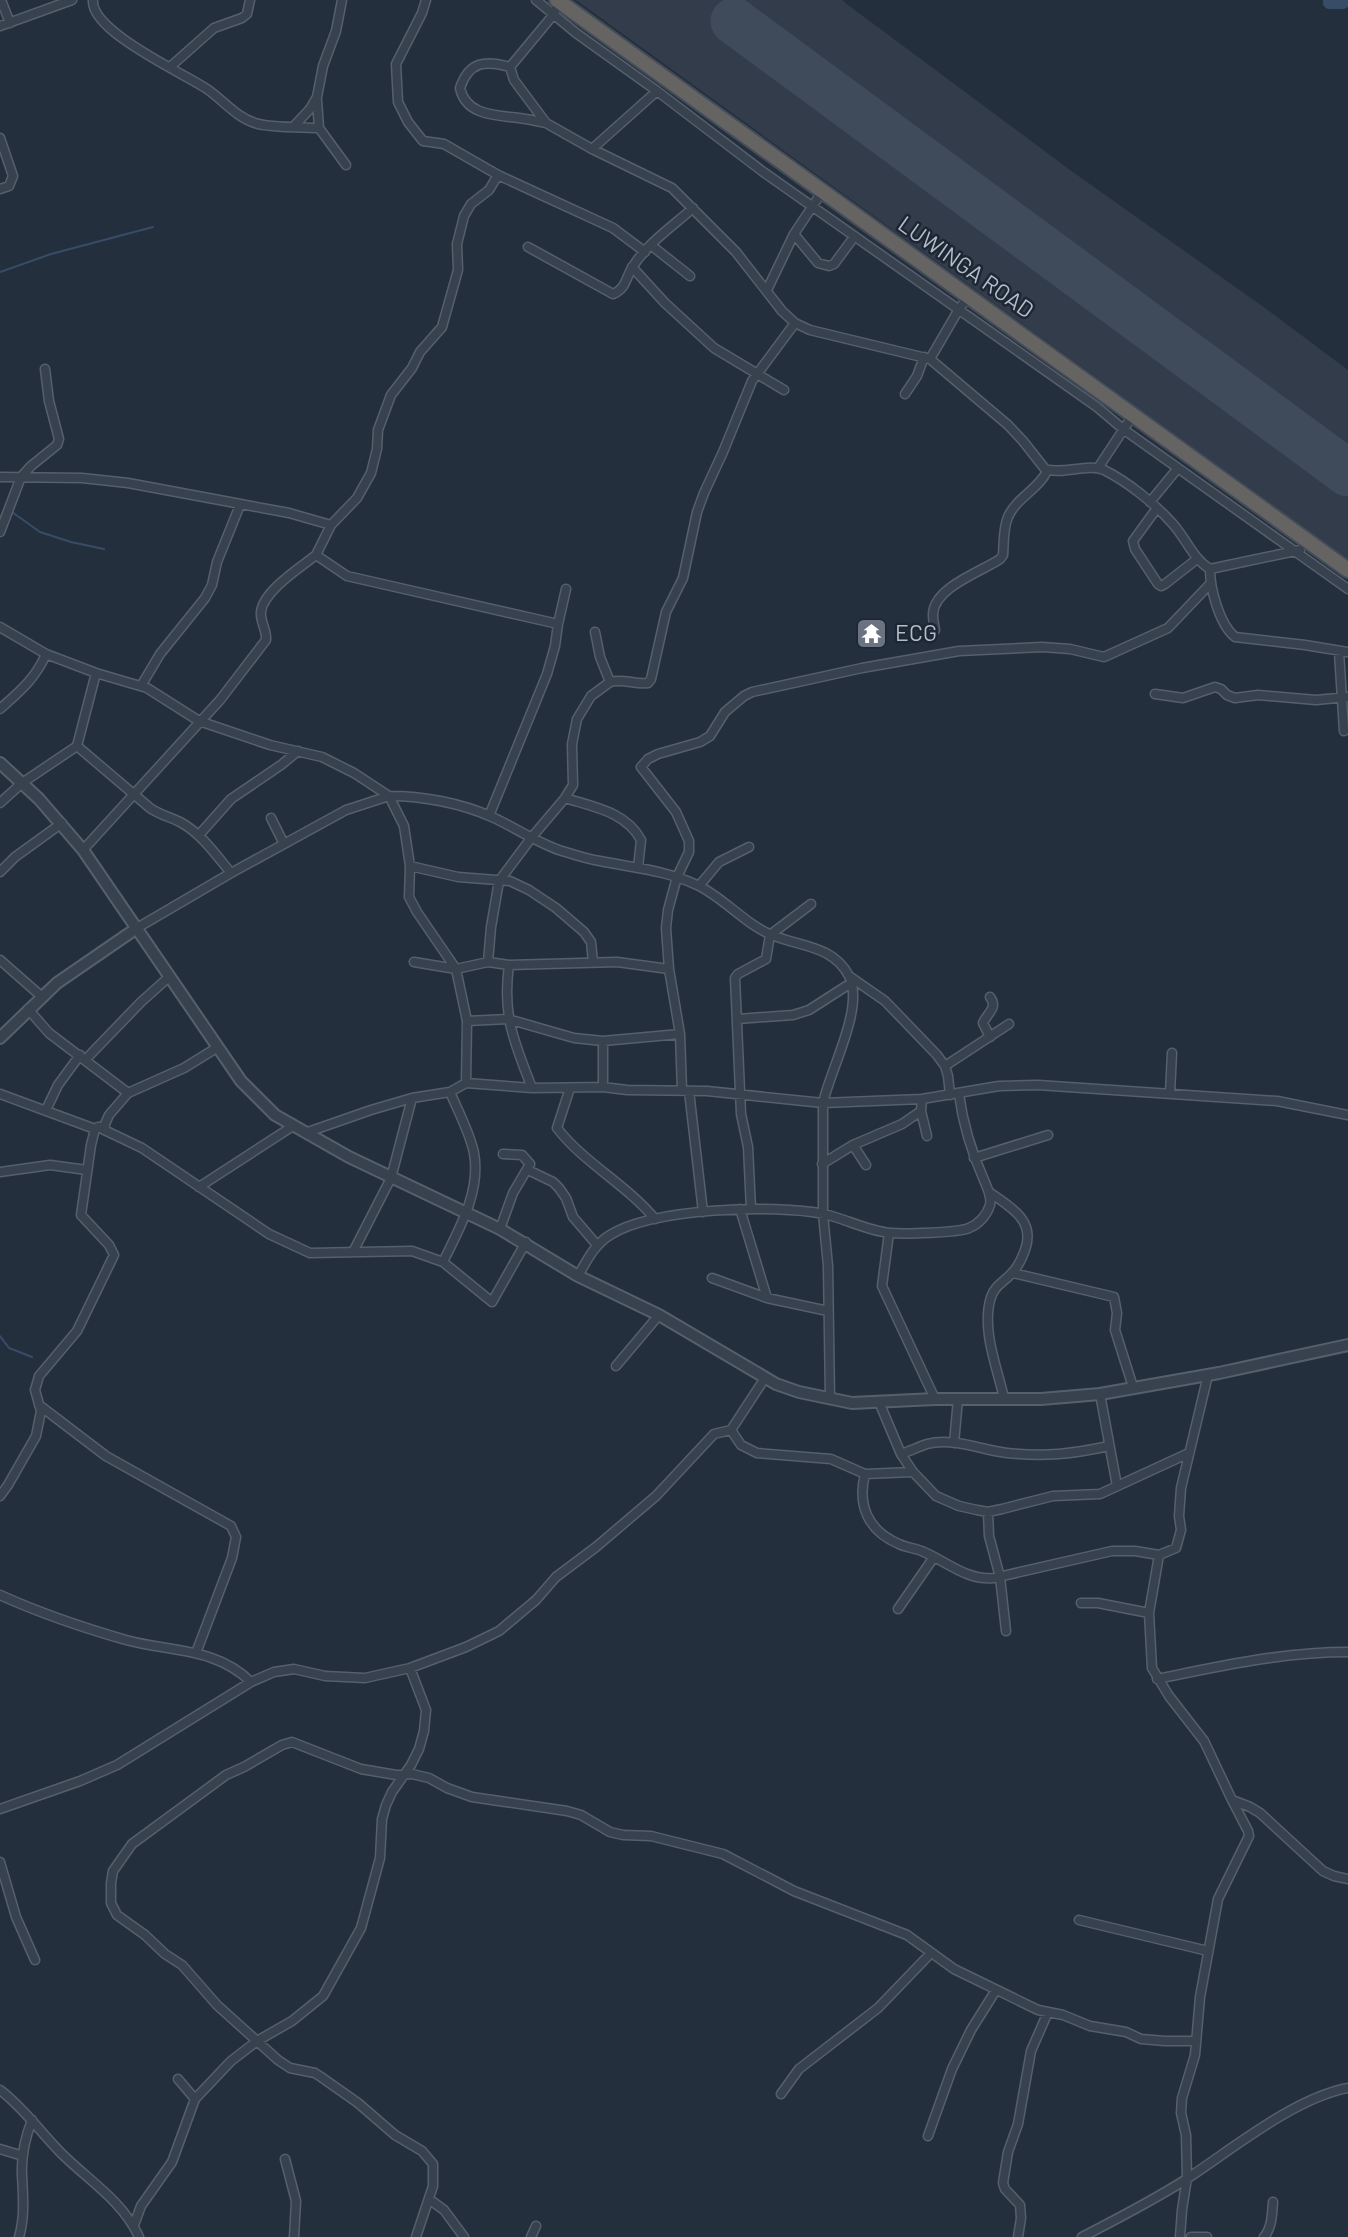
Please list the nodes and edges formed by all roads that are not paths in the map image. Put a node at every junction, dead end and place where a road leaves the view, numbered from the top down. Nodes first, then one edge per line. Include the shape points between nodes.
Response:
1 (1, 0) edge
2 (72, 0) edge
3 (93, 0) edge
4 (250, 0) edge
5 (342, 0) edge
6 (426, 0) edge
7 (536, 0) edge
8 (557, 5) edge
9 (9, 23) junction
10 (0, 26) edge
11 (510, 67) junction
12 (170, 68) junction
13 (657, 91) junction
14 (317, 97) junction
15 (546, 123) junction
16 (294, 126) junction
17 (319, 128) junction
18 (0, 138) edge
19 (592, 149) junction
20 (346, 165) dead end
21 (498, 175) junction
22 (0, 189) edge
23 (822, 192) junction
24 (693, 208) junction
25 (812, 208) junction
26 (794, 234) junction
27 (854, 237) junction
28 (528, 247) dead end
29 (648, 249) junction
30 (632, 267) junction
31 (690, 276) dead end
32 (766, 290) junction
33 (969, 296) junction
34 (959, 309) junction
35 (794, 323) junction
36 (927, 358) junction
37 (1054, 367) junction
38 (45, 369) dead end
39 (756, 374) junction
40 (785, 390) dead end
41 (905, 394) dead end
42 (1100, 400) junction
43 (1133, 415) junction
44 (1123, 429) junction
45 (1164, 437) junction
46 (1156, 451) junction
47 (1098, 468) junction
48 (1178, 468) junction
49 (1047, 471) junction
50 (1216, 475) junction
51 (0, 477) edge
52 (21, 477) junction
53 (1197, 481) junction
54 (1209, 489) junction
55 (240, 505) junction
56 (1153, 505) junction
57 (1265, 510) junction
58 (1247, 516) junction
59 (331, 526) junction
60 (0, 532) edge
61 (1312, 544) junction
62 (1297, 551) junction
63 (316, 555) junction
64 (1197, 559) junction
65 (1210, 569) junction
66 (1348, 570) edge
67 (1210, 584) junction
68 (566, 589) dead end
69 (1348, 589) edge
70 (558, 624) junction
71 (0, 627) edge
72 (935, 630) dead end
73 (595, 632) dead end
74 (1344, 652) edge
75 (46, 654) junction
76 (96, 673) junction
77 (610, 682) junction
78 (141, 686) junction
79 (1155, 694) dead end
80 (1345, 698) edge
81 (0, 709) edge
82 (199, 721) junction
83 (1344, 731) dead end
84 (77, 746) junction
85 (298, 751) junction
86 (0, 763) edge
87 (22, 783) junction
88 (135, 795) junction
89 (389, 796) junction
90 (565, 798) junction
91 (0, 803) edge
92 (489, 816) junction
93 (271, 818) dead end
94 (62, 823) junction
95 (199, 835) junction
96 (532, 837) junction
97 (284, 844) junction
98 (749, 847) dead end
99 (83, 850) junction
100 (410, 866) junction
101 (638, 869) junction
102 (0, 872) edge
103 (231, 873) junction
104 (677, 877) junction
105 (499, 881) junction
106 (699, 886) junction
107 (811, 904) dead end
108 (137, 928) junction
109 (771, 935) junction
110 (0, 960) edge
111 (414, 962) dead end
112 (488, 962) junction
113 (593, 962) junction
114 (509, 965) junction
115 (456, 969) junction
116 (669, 969) junction
117 (4, 970) edge
118 (170, 976) junction
119 (850, 979) junction
120 (41, 996) junction
121 (989, 997) dead end
122 (29, 1009) junction
123 (508, 1019) junction
124 (737, 1019) junction
125 (467, 1021) junction
126 (1009, 1024) dead end
127 (680, 1034) junction
128 (990, 1037) junction
129 (0, 1038) edge
130 (603, 1041) junction
131 (218, 1047) junction
132 (1171, 1053) dead end
133 (83, 1057) junction
134 (945, 1066) junction
135 (466, 1083) junction
136 (603, 1087) junction
137 (532, 1088) junction
138 (570, 1088) junction
139 (685, 1091) junction
140 (450, 1092) junction
141 (128, 1093) junction
142 (1170, 1093) junction
143 (740, 1094) junction
144 (960, 1094) junction
145 (0, 1095) edge
146 (950, 1095) junction
147 (412, 1098) junction
148 (922, 1099) junction
149 (823, 1103) junction
150 (46, 1110) junction
151 (921, 1111) junction
152 (1348, 1115) edge
153 (293, 1126) junction
154 (101, 1128) junction
155 (306, 1133) junction
156 (1048, 1135) dead end
157 (927, 1136) dead end
158 (853, 1145) junction
159 (503, 1154) dead end
160 (974, 1158) junction
161 (822, 1164) junction
162 (866, 1165) dead end
163 (87, 1170) junction
164 (527, 1170) junction
165 (0, 1172) edge
166 (391, 1178) junction
167 (199, 1187) junction
168 (989, 1192) junction
169 (740, 1209) junction
170 (751, 1209) junction
171 (703, 1212) junction
172 (466, 1214) junction
173 (823, 1214) junction
174 (655, 1219) junction
175 (500, 1229) junction
176 (889, 1233) junction
177 (526, 1242) junction
178 (597, 1245) junction
179 (353, 1252) junction
180 (443, 1262) junction
181 (1013, 1273) junction
182 (578, 1276) junction
183 (712, 1278) dead end
184 (767, 1298) junction
185 (828, 1311) junction
186 (659, 1315) junction
187 (1348, 1345) edge
188 (616, 1366) dead end
189 (1208, 1375) junction
190 (765, 1378) junction
191 (1133, 1387) junction
192 (1100, 1394) junction
193 (1004, 1398) junction
194 (830, 1399) junction
195 (935, 1399) junction
196 (958, 1399) junction
197 (879, 1402) junction
198 (39, 1405) junction
199 (731, 1430) junction
200 (954, 1443) junction
201 (1109, 1446) junction
202 (1189, 1453) junction
203 (901, 1454) junction
204 (912, 1472) junction
205 (865, 1474) junction
206 (1117, 1486) junction
207 (0, 1496) edge
208 (988, 1512) junction
209 (1159, 1555) junction
210 (934, 1557) junction
211 (1000, 1577) junction
212 (0, 1595) edge
213 (1081, 1603) dead end
214 (898, 1609) dead end
215 (1149, 1613) junction
216 (1006, 1631) dead end
217 (1348, 1652) edge
218 (196, 1653) junction
219 (411, 1668) junction
220 (1157, 1679) junction
221 (251, 1682) junction
222 (404, 1775) junction
223 (1231, 1800) junction
224 (0, 1809) edge
225 (0, 1862) edge
226 (1348, 1879) edge
227 (1079, 1920) dead end
228 (1208, 1951) junction
229 (930, 1953) junction
230 (35, 1960) dead end
231 (996, 1990) junction
232 (1048, 2012) junction
233 (1196, 2041) junction
234 (257, 2042) junction
235 (178, 2079) dead end
236 (1348, 2088) edge
237 (0, 2090) edge
238 (781, 2094) dead end
239 (195, 2099) junction
240 (32, 2120) junction
241 (928, 2136) dead end
242 (0, 2150) edge
243 (23, 2157) junction
244 (285, 2159) dead end
245 (1187, 2178) junction
246 (429, 2199) junction
247 (1273, 2202) dead end
248 (134, 2225) junction
249 (536, 2226) dead end
250 (19, 2237) edge
251 (139, 2237) edge
252 (294, 2237) edge
253 (416, 2237) edge
254 (464, 2237) edge
255 (531, 2237) edge
256 (1018, 2237) edge
257 (1082, 2237) edge
258 (1180, 2237) edge
259 (1191, 2237) edge
260 (1207, 2237) edge
261 (1264, 2237) edge

1 - 9 street
2 - 9 street
3 - 12 street via 97,15 118,37
4 - 12 street via 247,14 214,28
5 - 14 street
6 - 21 street via 396,64 398,102 424,141 444,144
7 - 8 street
8 - 11 street
8 - 13 street via 576,33
8 - 23 highway, LUWINGA ROAD
9 - 10 street
11 - 15 street via 514,80
11 - 15 street via 486,62 470,71 460,88 466,101 490,115
12 - 16 street via 243,118 258,124
13 - 19 street
13 - 25 street
14 - 16 street
14 - 17 street
15 - 19 street
16 - 17 street
17 - 20 street
18 - 22 street via 13,176 9,186
19 - 24 street via 672,188
21 - 29 street
21 - 59 street via 464,216 457,244 458,270 442,327 391,395 378,430 371,473 357,498
23 - 25 street
23 - 33 highway, LUWINGA ROAD
24 - 29 street
24 - 32 street
25 - 26 street
25 - 27 street
26 - 27 street via 818,263 829,266
26 - 32 street
27 - 34 street
28 - 30 street via 614,294
29 - 30 street
29 - 31 street
30 - 39 street via 714,348
32 - 35 street
33 - 34 street
33 - 37 highway, LUWINGA ROAD
34 - 36 street
34 - 37 street
35 - 36 street
35 - 39 street
36 - 41 street
36 - 49 street via 1008,425
37 - 42 highway, LUWINGA ROAD
38 - 52 street via 59,439
39 - 40 street
39 - 77 street via 697,512 683,578 666,612 651,679 643,684
42 - 43 highway, LUWINGA ROAD
42 - 44 street
43 - 44 street
43 - 45 highway, LUWINGA ROAD
44 - 46 street
44 - 47 street
45 - 46 street
45 - 50 highway, LUWINGA ROAD
46 - 48 street
47 - 49 street
47 - 56 street
48 - 53 street
48 - 56 street
49 - 72 street via 1007,518 1000,559 970,574 937,602
50 - 53 street
50 - 54 street
50 - 57 highway, LUWINGA ROAD
51 - 52 street
52 - 55 street via 128,483
52 - 60 street
53 - 54 street
54 - 58 street
55 - 59 street
55 - 78 street via 208,592
56 - 64 street via 1181,533
56 - 64 street via 1133,541 1157,584 1165,584
57 - 58 street
57 - 61 highway, LUWINGA ROAD
58 - 62 street
59 - 63 street
61 - 62 street
61 - 66 highway, LUWINGA ROAD
62 - 65 street
62 - 69 street
63 - 70 street via 346,576
63 - 82 street via 272,593 261,611 266,640
64 - 65 street
65 - 67 street
67 - 74 street via 1223,621 1235,637
67 - 104 street via 1171,625 1104,657 1042,647 959,652 790,683 744,696 724,712 710,736 700,743 658,754 641,767 676,812 689,841
68 - 70 street
70 - 92 street via 547,674
71 - 75 street
73 - 77 street
74 - 80 street
75 - 76 street
75 - 81 street via 33,678
76 - 78 street
76 - 84 street
77 - 90 street via 591,696 577,719 573,785
78 - 82 street
79 - 80 street via 1183,698 1215,687 1235,698
80 - 83 street
82 - 85 street
82 - 88 street
84 - 87 street
84 - 88 street
85 - 89 street via 322,757
85 - 95 street via 231,799
86 - 87 street
87 - 91 street
87 - 94 street
88 - 95 street
88 - 99 street
89 - 92 street via 452,804
89 - 97 street via 346,810
89 - 100 street via 404,826
90 - 96 street
90 - 101 street via 624,820 641,840
92 - 96 street
93 - 97 street
94 - 99 street
94 - 102 street
95 - 103 street
96 - 101 street via 555,849
96 - 105 street
97 - 103 street
98 - 106 street via 719,862
99 - 108 street
100 - 105 street
100 - 115 street via 409,897
101 - 104 street
103 - 108 street
104 - 106 street
104 - 116 street via 666,928
105 - 112 street
105 - 113 street via 529,890 584,932 591,942
106 - 109 street
107 - 109 street
108 - 118 street
108 - 120 street
109 - 119 street via 825,951
109 - 124 street via 766,959 735,978
110 - 117 street
111 - 115 street
112 - 114 street
112 - 115 street
113 - 114 street
113 - 116 street
114 - 123 street
115 - 125 street
116 - 127 street
117 - 120 street
118 - 131 street
118 - 133 street
119 - 124 street via 809,1010
119 - 134 street via 885,1001
119 - 149 street via 850,1017
120 - 122 street
121 - 128 street via 994,1007 983,1023
122 - 129 street
122 - 133 street via 49,1032
123 - 125 street
123 - 130 street via 565,1036
123 - 137 street
124 - 143 street
125 - 135 street
126 - 128 street
127 - 130 street
127 - 139 street
128 - 134 street
130 - 136 street
131 - 141 street via 167,1077
131 - 153 street via 261,1104
132 - 142 street
133 - 141 street
133 - 150 street via 58,1085
134 - 146 street
135 - 137 street
135 - 140 street
136 - 138 street
136 - 139 street
137 - 138 street
138 - 174 street via 557,1128
139 - 143 street
139 - 171 street
140 - 147 street
140 - 172 street via 474,1153 473,1189
141 - 154 street
142 - 144 street via 1038,1085
142 - 152 street via 1277,1101
143 - 149 street
143 - 170 street
144 - 146 street
144 - 160 street
145 - 150 street
146 - 148 street
147 - 155 street
147 - 166 street
148 - 149 street
148 - 151 street
149 - 161 street
150 - 154 street
151 - 157 street
151 - 158 street
153 - 155 street
153 - 167 street
154 - 163 street
154 - 167 street via 142,1147
155 - 166 street
156 - 160 street
158 - 161 street
158 - 162 street
159 - 164 street via 522,1155 530,1164
160 - 168 street
161 - 173 street
163 - 165 street via 50,1165
163 - 198 street via 81,1215 114,1255 78,1331 39,1376
164 - 175 street
164 - 178 street via 559,1188 573,1217
166 - 172 street
166 - 179 street
167 - 179 street via 290,1245 310,1253
168 - 176 street via 991,1202 984,1217 967,1229
168 - 181 street via 1017,1212 1027,1226 1028,1240
169 - 170 street
169 - 171 street
169 - 184 street
170 - 173 street
171 - 174 street
172 - 175 street
172 - 180 street
173 - 176 street
173 - 185 street
174 - 178 street via 622,1228
175 - 177 street
176 - 195 street via 882,1286
177 - 180 street via 492,1302
177 - 182 street
178 - 182 street
179 - 180 street via 412,1251
181 - 191 street via 1114,1297 1115,1330
181 - 193 street via 998,1284 991,1297 988,1322
182 - 186 street
183 - 184 street
184 - 185 street
185 - 194 street
186 - 188 street
186 - 190 street
187 - 189 street
189 - 191 street
189 - 202 street
190 - 194 street
190 - 199 street
191 - 192 street
192 - 193 street
192 - 201 street
193 - 196 street
194 - 197 street
195 - 196 street
195 - 197 street
196 - 200 street
197 - 203 street
198 - 207 street via 36,1436
198 - 218 street via 106,1456 231,1526 236,1537 232,1558
199 - 205 street via 741,1445 757,1453 831,1459
199 - 219 street via 714,1434 656,1496 556,1577 509,1624
200 - 201 street via 1052,1456
200 - 203 street via 927,1444
201 - 206 street
202 - 206 street
202 - 209 street via 1180,1500 1180,1540 1176,1548
203 - 204 street
204 - 205 street
204 - 208 street via 943,1500
205 - 210 street via 861,1502 876,1528 899,1544
206 - 208 street via 1100,1494 1053,1496
208 - 211 street via 990,1545
209 - 211 street via 1112,1551
209 - 215 street
210 - 211 street via 977,1579
210 - 214 street
211 - 216 street
212 - 218 street via 128,1641
213 - 215 street
215 - 220 street via 1151,1663
217 - 220 street via 1264,1657
218 - 221 street via 241,1672
219 - 221 street via 353,1679 294,1669
219 - 222 street via 426,1717 419,1749
220 - 223 street via 1203,1741
221 - 224 street via 117,1765
222 - 229 street via 429,1778 472,1797 573,1812 610,1832 651,1836 723,1854 794,1892 898,1931
222 - 234 street via 382,1819 380,1858 364,1920 333,1979 323,1996
222 - 234 street via 361,1769 292,1742 282,1745 226,1775 145,1833 113,1871 111,1903 117,1915 182,1965
223 - 226 street via 1260,1813 1323,1871
223 - 228 street via 1248,1836 1217,1899
225 - 230 street
227 - 228 street
228 - 233 street
229 - 231 street
229 - 238 street via 878,2008 799,2069
231 - 232 street
231 - 241 street via 952,2069
232 - 233 street via 1135,2038
232 - 256 street via 1031,2051 1003,2183 1020,2205
233 - 245 street via 1181,2113
234 - 239 street via 231,2061
234 - 246 street via 284,2064 315,2073 422,2151 434,2167
235 - 239 street
236 - 245 street via 1289,2112
237 - 240 street
239 - 248 street via 172,2162 141,2206
240 - 243 street
240 - 248 street
242 - 243 street
243 - 250 street
244 - 252 street via 296,2201
245 - 257 street
245 - 258 street
246 - 253 street
246 - 254 street
247 - 261 street via 1272,2220
248 - 251 street
249 - 255 street
259 - 260 street

